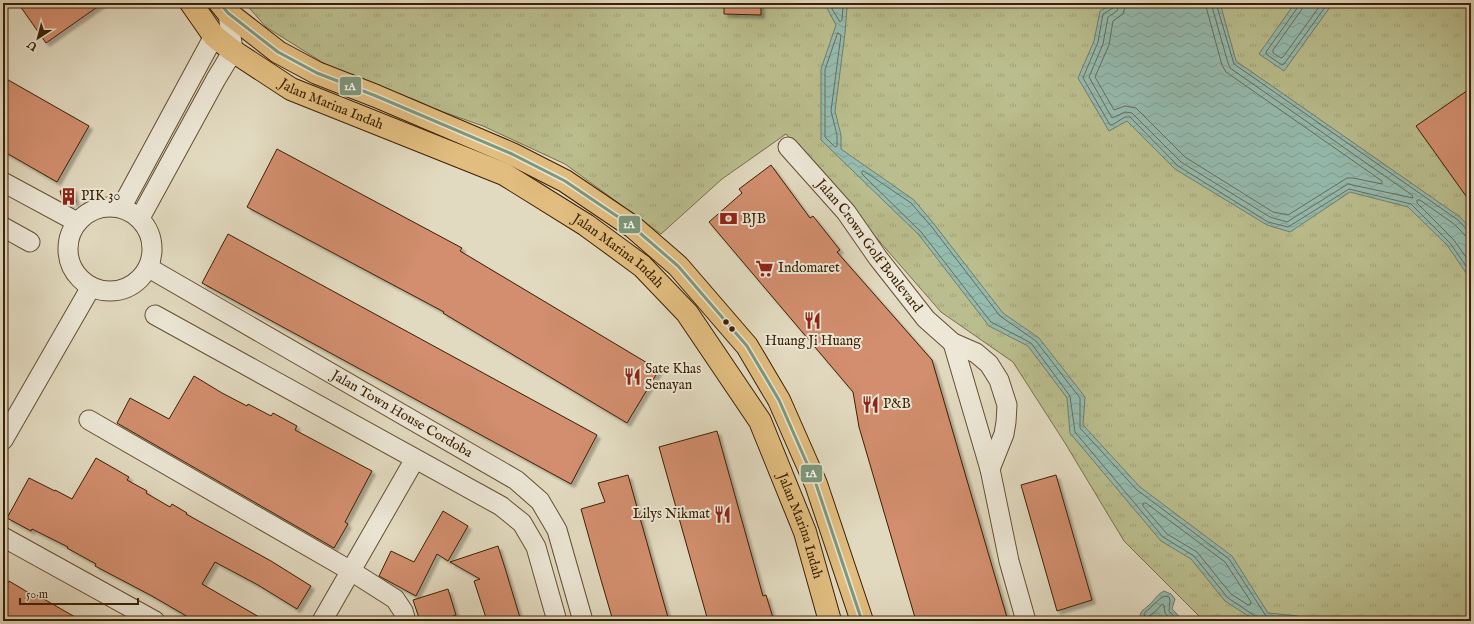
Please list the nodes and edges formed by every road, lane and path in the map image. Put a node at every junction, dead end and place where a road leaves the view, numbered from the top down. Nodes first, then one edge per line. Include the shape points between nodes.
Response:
1 (191, 3) edge
2 (224, 8) edge
3 (214, 36) junction
4 (233, 51) junction
5 (788, 146) dead end
6 (3, 182) edge
7 (120, 208) junction
8 (140, 218) junction
9 (77, 222) junction
10 (3, 227) edge
11 (30, 242) dead end
12 (149, 268) junction
13 (91, 287) junction
14 (155, 315) dead end
15 (953, 343) junction
16 (89, 420) dead end
17 (3, 440) edge
18 (415, 459) junction
19 (990, 469) junction
20 (3, 537) edge
21 (351, 571) junction
22 (156, 621) edge
23 (322, 621) edge
24 (406, 621) edge
25 (557, 621) edge
26 (583, 621) edge
27 (830, 621) edge
28 (862, 621) edge
29 (1026, 621) edge

1 - 3 main road, Jalan Marina Indah
2 - 4 street
2 - 28 main road, Jalan Marina Indah via 278,52 317,73 512,154 565,181 645,236 678,266 747,346 779,400 816,484
3 - 4 main road, Jalan Marina Indah
3 - 7 street
4 - 8 street
4 - 27 main road, Jalan Marina Indah via 291,88 504,174 586,225 642,266 687,313 760,421 805,532
5 - 15 street, Jalan Crown Golf Boulevard via 846,212 926,319
6 - 9 street
7 - 8 street
7 - 9 street via 97,209
8 - 12 street via 148,229 152,242 153,255
9 - 13 street via 68,245 69,258 73,270
10 - 11 street
12 - 13 street via 131,287 118,291 104,291
12 - 26 street, Jalan Town House Cordoba via 516,480 540,501 557,530
13 - 17 street
14 - 18 street
15 - 19 street
15 - 19 street, Jalan Crown Golf Boulevard via 976,353 989,364 999,380 1008,405 1004,434
16 - 21 street
18 - 21 street
18 - 25 street via 501,506 522,523 536,547
19 - 29 street
20 - 22 street
21 - 23 street
21 - 24 street via 395,599

